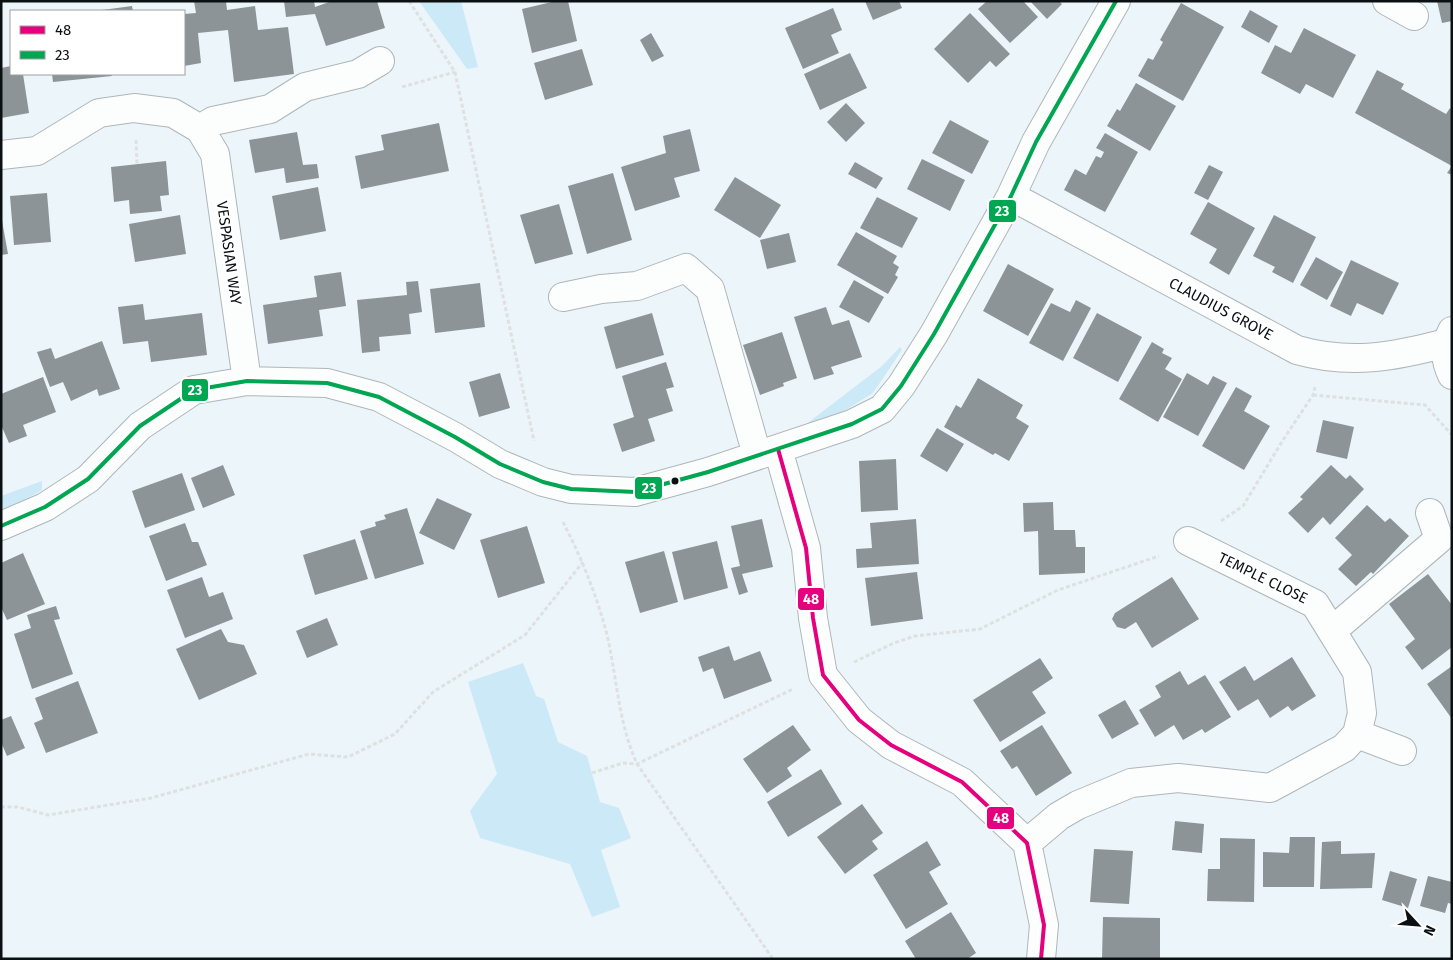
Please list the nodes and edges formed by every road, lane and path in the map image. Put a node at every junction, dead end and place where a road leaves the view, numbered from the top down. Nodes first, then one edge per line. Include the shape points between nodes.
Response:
1 (409, 1) edge
2 (1116, 1) edge
3 (1387, 1) edge
4 (1414, 16) dead end
5 (380, 62) dead end
6 (455, 72) junction
7 (394, 90) dead end
8 (200, 129) junction
9 (1, 155) edge
10 (1011, 196) junction
11 (563, 297) dead end
12 (1449, 337) edge
13 (1452, 375) edge
14 (247, 381) junction
15 (1313, 395) dead end
16 (1296, 419) dead end
17 (1452, 435) edge
18 (767, 452) junction
19 (543, 482) junction
20 (1430, 513) dead end
21 (1, 526) edge
22 (1188, 541) junction
23 (584, 561) junction
24 (1333, 630) junction
25 (823, 675) junction
26 (1356, 734) junction
27 (1402, 751) dead end
28 (637, 764) junction
29 (592, 773) dead end
30 (1, 807) edge
31 (1027, 842) junction
32 (773, 959) edge
33 (1041, 959) edge

1 - 6 path
2 - 10 street via 1036,142
3 - 4 street
5 - 8 street via 358,74 305,87 270,109 213,121
6 - 7 path
6 - 19 path
8 - 9 street, VESPASIAN WAY via 173,113 134,108 99,113 37,151
8 - 14 street, VESPASIAN WAY via 215,154
10 - 12 street, CLAUDIUS GROVE via 1297,350 1352,360 1406,354
10 - 18 street via 934,334 901,386 882,409 852,424
11 - 18 street via 637,286 686,268 690,271 710,289
12 - 13 street via 1446,363
14 - 19 street via 327,383 379,397 500,464
14 - 21 street via 194,390 140,426 88,479 45,507
15 - 17 path via 1425,405
16 - 22 path via 1243,506
18 - 19 street via 635,492 571,489
18 - 25 street via 806,548
19 - 23 path
20 - 24 street via 1439,539
22 - 24 street, TEMPLE CLOSE via 1314,604
22 - 25 path via 1164,555 1058,590 980,629 915,636
23 - 28 path via 608,638 626,741
23 - 30 path via 525,635 433,692 395,734 348,757 310,754 151,798 48,815 18,807
24 - 26 street, TEMPLE CLOSE via 1357,672 1362,713
25 - 28 path
25 - 31 street via 860,720 891,745 962,782
26 - 27 street
26 - 31 street via 1344,748 1270,788 1178,778 1131,783 1078,805
28 - 29 path via 623,763
28 - 32 path
31 - 33 street via 1044,924

